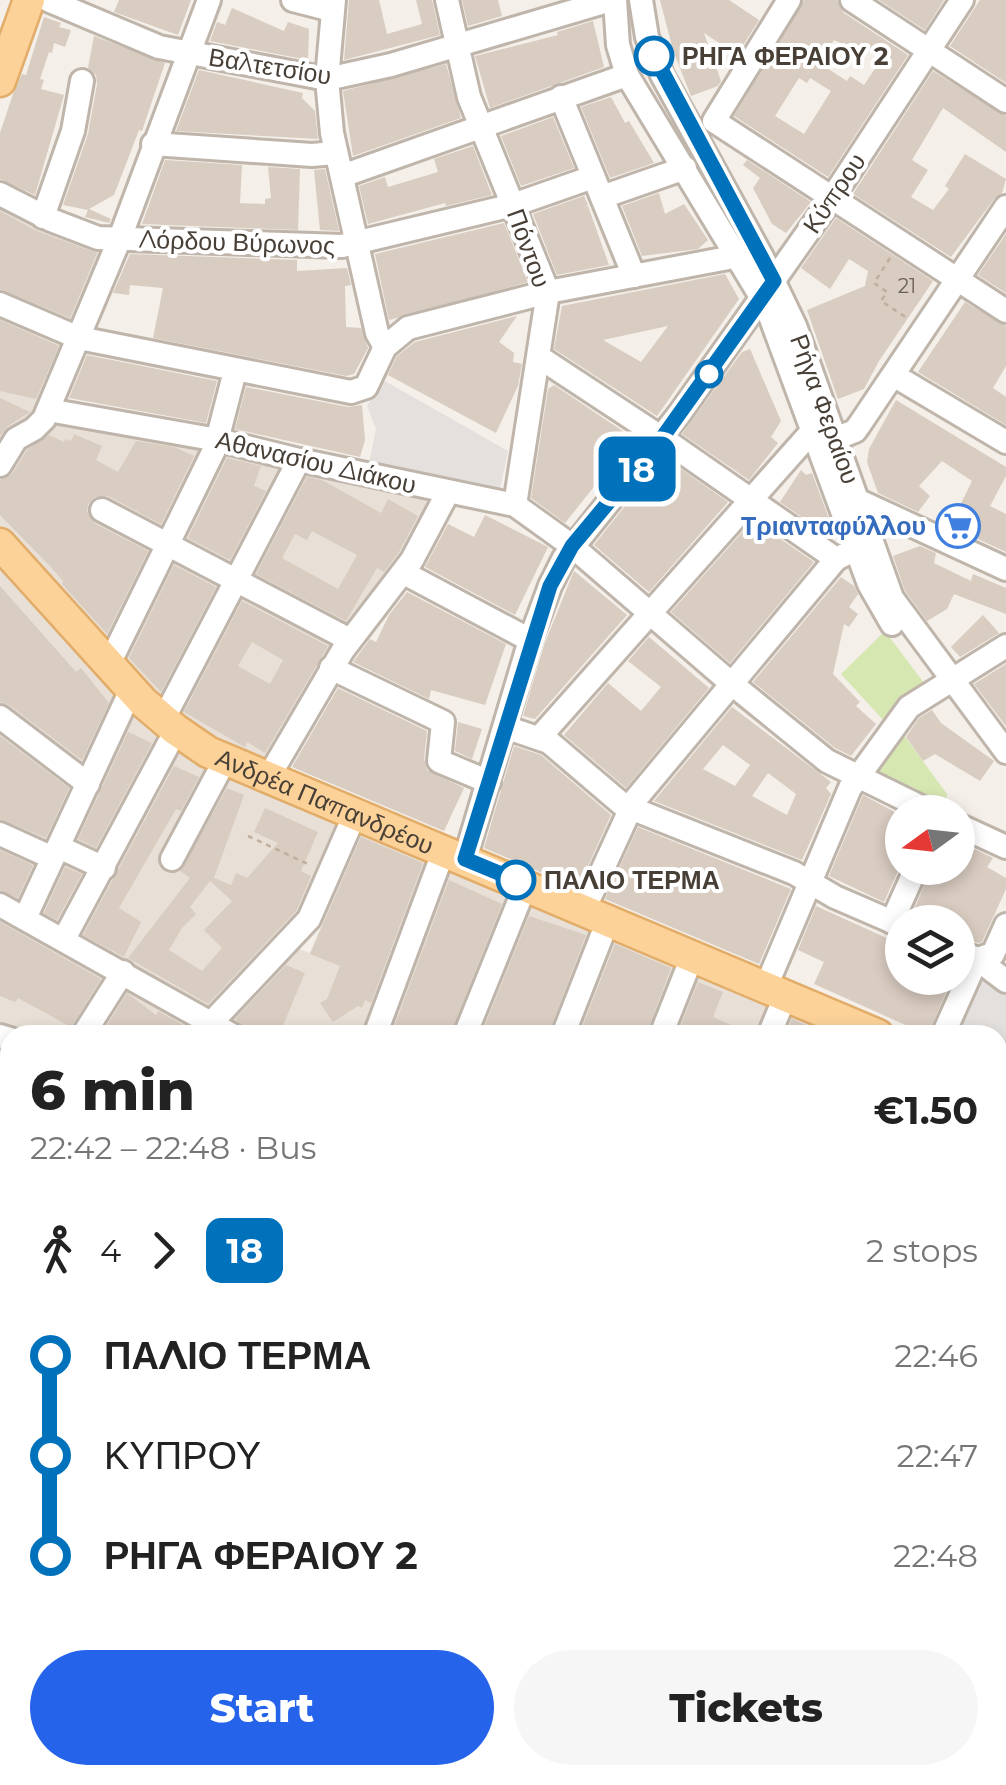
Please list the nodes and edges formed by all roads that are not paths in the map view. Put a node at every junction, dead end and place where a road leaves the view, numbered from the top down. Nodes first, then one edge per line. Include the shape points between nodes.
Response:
1 (29, 0) edge
2 (48, 0) edge
3 (209, 0) edge
4 (293, 0) edge
5 (447, 0) edge
6 (613, 0) edge
7 (641, 0) edge
8 (789, 0) edge
9 (852, 0) edge
10 (962, 0) edge
11 (333, 5) edge
12 (455, 46) junction
13 (930, 51) junction
14 (187, 53) junction
15 (627, 75) junction
16 (0, 80) edge
17 (327, 80) junction
18 (82, 81) dead end
19 (561, 98) junction
20 (1006, 100) edge
21 (481, 126) junction
22 (153, 144) junction
23 (335, 152) junction
24 (685, 168) junction
25 (342, 176) junction
26 (598, 187) junction
27 (0, 194) edge
28 (832, 198) junction
29 (513, 206) junction
30 (1006, 208) edge
31 (43, 216) junction
32 (120, 238) junction
33 (356, 245) junction
34 (739, 256) junction
35 (634, 276) junction
36 (960, 280) junction
37 (768, 289) junction
38 (548, 292) junction
39 (0, 304) edge
40 (1006, 310) edge
41 (80, 338) junction
42 (386, 346) junction
43 (539, 358) junction
44 (235, 371) junction
45 (895, 376) junction
46 (48, 410) junction
47 (814, 429) junction
48 (662, 438) junction
49 (837, 438) junction
50 (218, 440) junction
51 (1006, 442) edge
52 (298, 460) junction
53 (0, 466) edge
54 (448, 492) junction
55 (751, 499) junction
56 (859, 501) junction
57 (515, 505) junction
58 (102, 510) dead end
59 (166, 543) junction
60 (0, 544) edge
61 (572, 546) junction
62 (855, 549) junction
63 (1006, 569) edge
64 (404, 574) junction
65 (235, 579) junction
66 (649, 613) junction
67 (350, 640) junction
68 (530, 640) junction
69 (1006, 646) edge
70 (109, 664) junction
71 (331, 668) junction
72 (732, 684) junction
73 (945, 684) junction
74 (132, 690) junction
75 (0, 717) edge
76 (170, 725) junction
77 (505, 727) junction
78 (539, 738) junction
79 (1006, 752) edge
80 (225, 760) junction
81 (268, 778) junction
82 (855, 778) junction
83 (489, 782) junction
84 (88, 784) junction
85 (893, 795) edge
86 (630, 808) junction
87 (354, 814) junction
88 (975, 833) edge
89 (0, 834) edge
90 (1006, 847) edge
91 (56, 852) junction
92 (454, 855) junction
93 (172, 858) dead end
94 (104, 868) junction
95 (809, 881) junction
96 (526, 884) junction
97 (0, 904) edge
98 (596, 916) junction
99 (25, 918) junction
100 (885, 919) edge
101 (1006, 924) edge
102 (64, 939) junction
103 (975, 955) edge
104 (692, 956) junction
105 (975, 960) edge
106 (123, 972) junction
107 (1006, 980) edge
108 (775, 992) junction
109 (955, 995) edge
110 (210, 1023) junction
111 (89, 1025) edge
112 (214, 1025) edge
113 (379, 1025) edge
114 (469, 1025) edge
115 (565, 1025) edge
116 (665, 1025) edge
117 (770, 1025) edge
118 (853, 1025) edge
119 (946, 1025) edge

1 - 16 main road
2 - 14 street, Βαλτετσίου
3 - 14 street
4 - 11 street
5 - 12 street, Πόντου
6 - 12 street, Βαλτετσίου
6 - 15 street, Ρήγα Φεραίου
7 - 37 street, Ρήγα Φεραίου via 662,75
8 - 28 street via 714,121
9 - 13 street
10 - 13 street, Κύπρου
11 - 17 street
12 - 17 street, Βαλτετσίου
12 - 21 street, Πόντου
13 - 20 street
13 - 28 street, Κύπρου
14 - 17 street, Βαλτετσίου
14 - 22 street
15 - 19 street
15 - 24 street, Ρήγα Φεραίου
17 - 23 street
18 - 31 street
19 - 21 street
19 - 26 street
21 - 25 street
21 - 29 street, Πόντου
22 - 23 street
22 - 32 street
23 - 25 street
24 - 26 street, Λόρδου Βύρωνος
24 - 34 street, Ρήγα Φεραίου
25 - 33 street
26 - 29 street, Λόρδου Βύρωνος
26 - 35 street
27 - 31 street, Λόρδου Βύρωνος
28 - 36 street
28 - 37 street, Κύπρου
29 - 33 street, Λόρδου Βύρωνος
29 - 38 street, Πόντου
30 - 36 street
31 - 32 street, Λόρδου Βύρωνος via 87,236
32 - 33 street, Λόρδου Βύρωνος
32 - 41 street
33 - 42 street
34 - 35 street
34 - 37 street, Ρήγα Φεραίου
35 - 38 street
36 - 40 street
36 - 45 street
37 - 47 street, Ρήγα Φεραίου
37 - 48 street, Κύπρου
37 - 49 street, Ρήγα Φεραίου via 799,337
38 - 42 street via 408,328
38 - 43 street, Πόντου
39 - 41 street
41 - 44 street
41 - 46 street
42 - 44 street via 366,387 351,392
43 - 48 street
43 - 57 street, Πόντου
44 - 50 street
45 - 49 street via 854,431
45 - 51 street
46 - 50 street, Αθανασίου Διάκου
46 - 53 street via 11,444
47 - 55 street
47 - 62 street, Ρήγα Φεραίου
48 - 55 street
48 - 61 street, Κύπρου
49 - 56 street, Ρήγα Φεραίου
50 - 52 street, Αθανασίου Διάκου
50 - 59 street
52 - 54 street, Αθανασίου Διάκου
52 - 65 street
54 - 57 street, Αθανασίου Διάκου
54 - 64 street
55 - 62 street
55 - 66 street
56 - 62 street, Ρήγα Φεραίου
56 - 63 street
57 - 61 street, Αθανασίου Διάκου
58 - 59 street
59 - 65 street
59 - 70 street
60 - 70 main road, Ανδρέα Παπανδρέου
61 - 66 street, Αθανασίου Διάκου
61 - 68 street, Κύπρου
62 - 72 street
62 - 73 street, Ρήγα Φεραίου
64 - 67 street
64 - 68 street
65 - 67 street
65 - 76 street
66 - 72 street, Αθανασίου Διάκου
66 - 78 street
67 - 71 street
68 - 77 street, Κύπρου
69 - 73 street
70 - 74 main road, Ανδρέα Παπανδρέου
71 - 81 street
71 - 83 street via 443,722 439,761
72 - 82 street, Αθανασίου Διάκου
72 - 86 street
73 - 79 street, Ρήγα Φεραίου
73 - 82 street via 906,710
74 - 76 main road, Ανδρέα Παπανδρέου
74 - 84 street
75 - 84 street
76 - 80 main road, Ανδρέα Παπανδρέου
76 - 94 street
77 - 78 street
77 - 83 street, Κύπρου
78 - 86 street
80 - 81 main road, Ανδρέα Παπανδρέου
80 - 93 street
81 - 87 main road, Ανδρέα Παπανδρέου
82 - 85 street, Αθανασίου Διάκου
82 - 95 street
83 - 92 street, Κύπρου
84 - 91 street
86 - 95 street
86 - 98 street
87 - 92 main road, Ανδρέα Παπανδρέου
87 - 110 street via 309,920
88 - 90 street
89 - 91 street
91 - 94 street
91 - 99 street
92 - 96 main road, Ανδρέα Παπανδρέου
92 - 113 street, Κύπρου
94 - 102 street
95 - 100 street
95 - 108 street
96 - 98 main road, Ανδρέα Παπανδρέου
96 - 114 street
97 - 99 street
98 - 104 main road, Ανδρέα Παπανδρέου
98 - 115 street
99 - 102 street
101 - 103 street via 993,954
102 - 106 street
104 - 108 main road, Ανδρέα Παπανδρέου
104 - 116 street
105 - 107 street
106 - 110 street
106 - 111 street
108 - 117 street
108 - 118 main road, Ανδρέα Παπανδρέου
109 - 119 street
110 - 112 street

